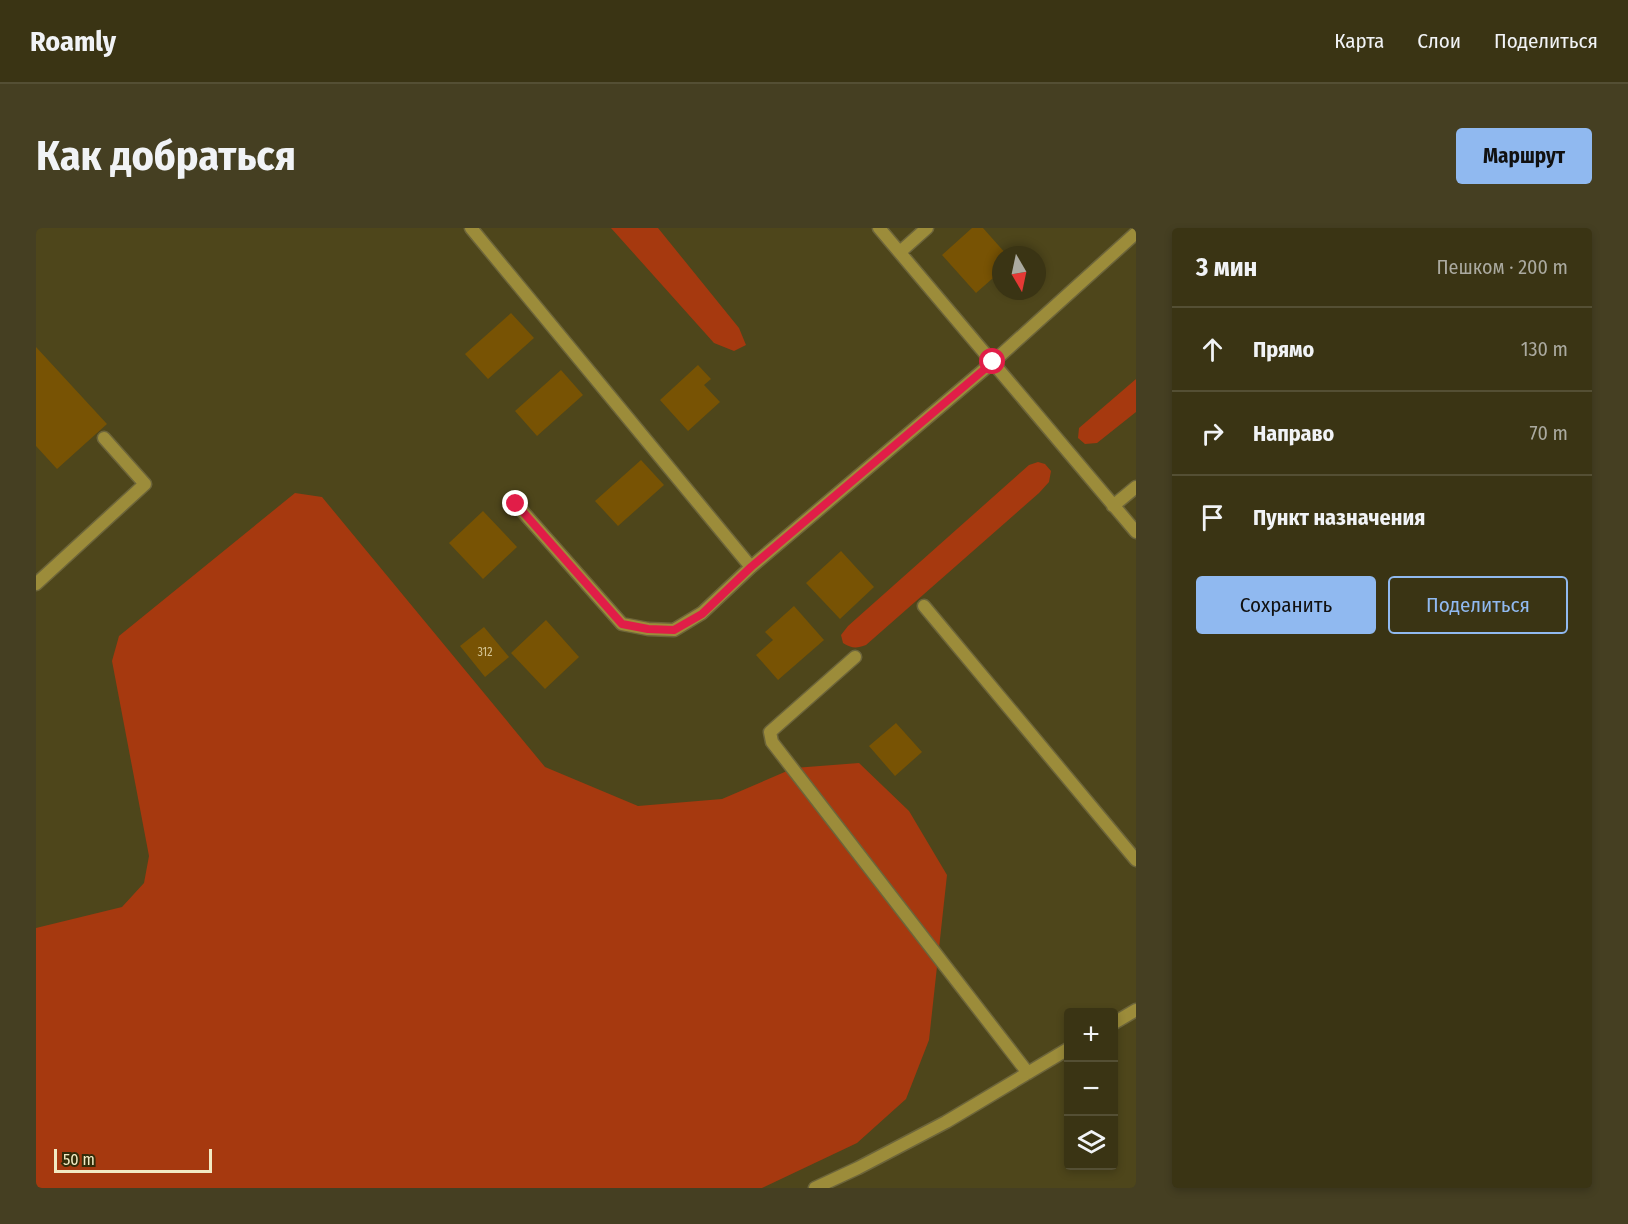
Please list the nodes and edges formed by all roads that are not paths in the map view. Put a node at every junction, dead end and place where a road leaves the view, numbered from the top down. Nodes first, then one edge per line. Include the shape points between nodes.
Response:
1 (471, 228) edge
2 (879, 228) edge
3 (927, 228) edge
4 (1136, 233) edge
5 (900, 252) junction
6 (993, 362) junction
7 (104, 438) dead end
8 (1136, 487) edge
9 (516, 504) dead end
10 (1113, 506) junction
11 (1136, 532) edge
12 (751, 567) junction
13 (36, 584) edge
14 (924, 606) dead end
15 (855, 657) dead end
16 (1136, 860) edge
17 (1136, 1010) edge
18 (1118, 1020) edge
19 (1064, 1051) edge
20 (1028, 1073) junction
21 (815, 1188) edge

1 - 12 lane
2 - 5 lane
3 - 5 lane
4 - 6 lane
5 - 6 lane
6 - 10 lane
6 - 12 lane
7 - 13 lane via 145,484
8 - 10 lane
9 - 12 lane via 622,624 674,630 702,614
10 - 11 lane
14 - 16 lane
15 - 20 lane via 770,732 772,742
17 - 18 lane
19 - 20 lane
20 - 21 lane via 946,1122

